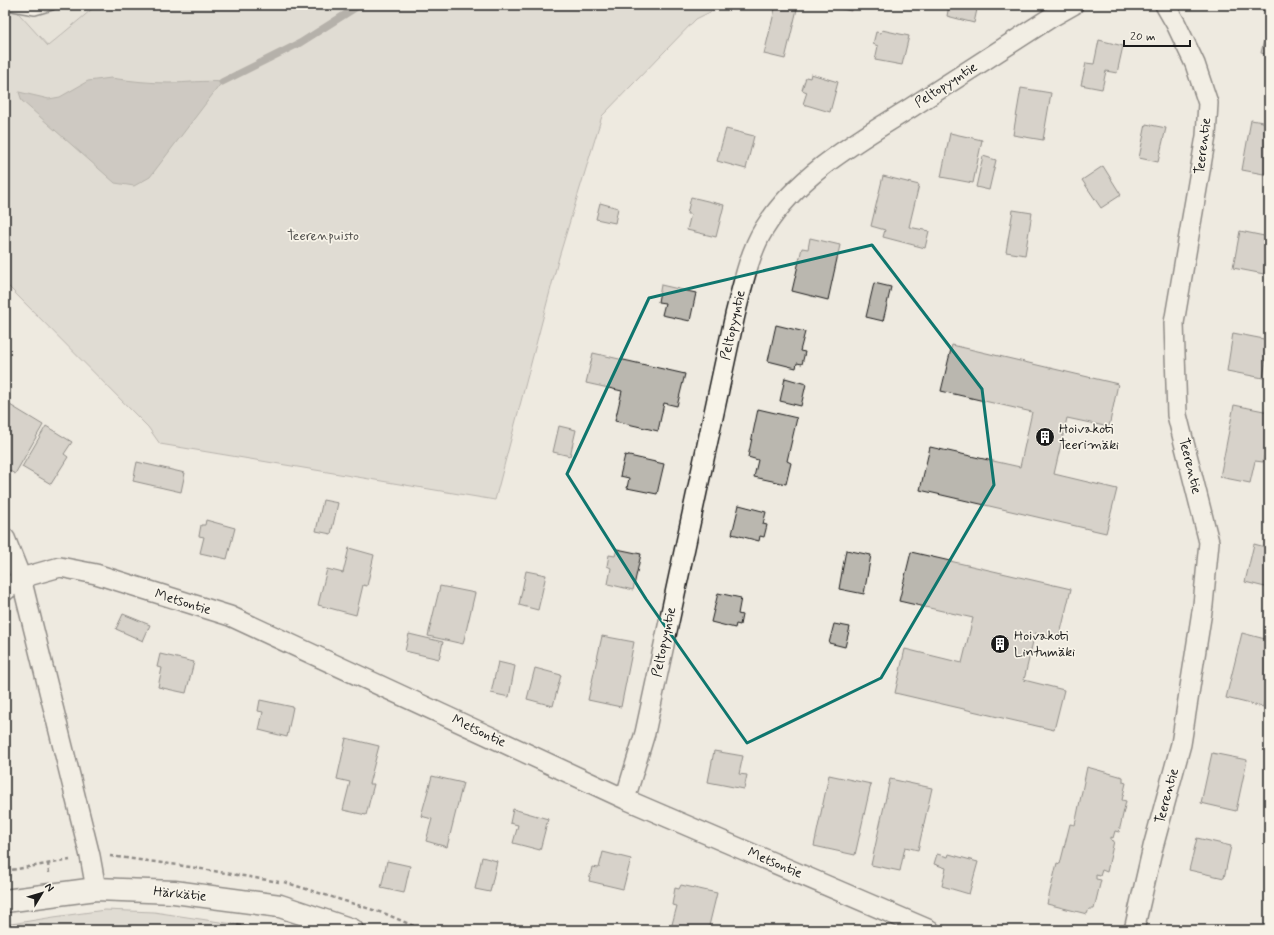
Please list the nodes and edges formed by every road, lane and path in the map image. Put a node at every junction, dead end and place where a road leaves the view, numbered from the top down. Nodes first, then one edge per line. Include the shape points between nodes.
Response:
1 (7, 5) edge
2 (52, 5) edge
3 (1073, 5) edge
4 (1165, 5) edge
5 (5, 538) edge
6 (21, 578) junction
7 (5, 591) edge
8 (625, 799) junction
9 (90, 856) junction
10 (5, 870) edge
11 (96, 889) junction
12 (5, 901) edge
13 (233, 924) dead end
14 (262, 930) edge
15 (352, 930) edge
16 (930, 930) edge
17 (1134, 930) edge

1 - 2 lane via 36,10
3 - 8 street, Peltopyyntie via 849,147 810,176 786,199 763,230 749,264 735,315 645,733
4 - 17 street, Teerentie via 1195,64 1208,103 1206,136 1174,323 1177,415 1209,542 1203,605 1181,744
5 - 6 street
6 - 7 street, Metsontie
6 - 8 street, Metsontie via 60,567 96,574 230,616
6 - 9 street
8 - 16 street, Metsontie
9 - 10 path
9 - 11 street
11 - 12 main road, Härkätie
11 - 15 main road, Härkätie via 174,892 280,906
13 - 14 path

